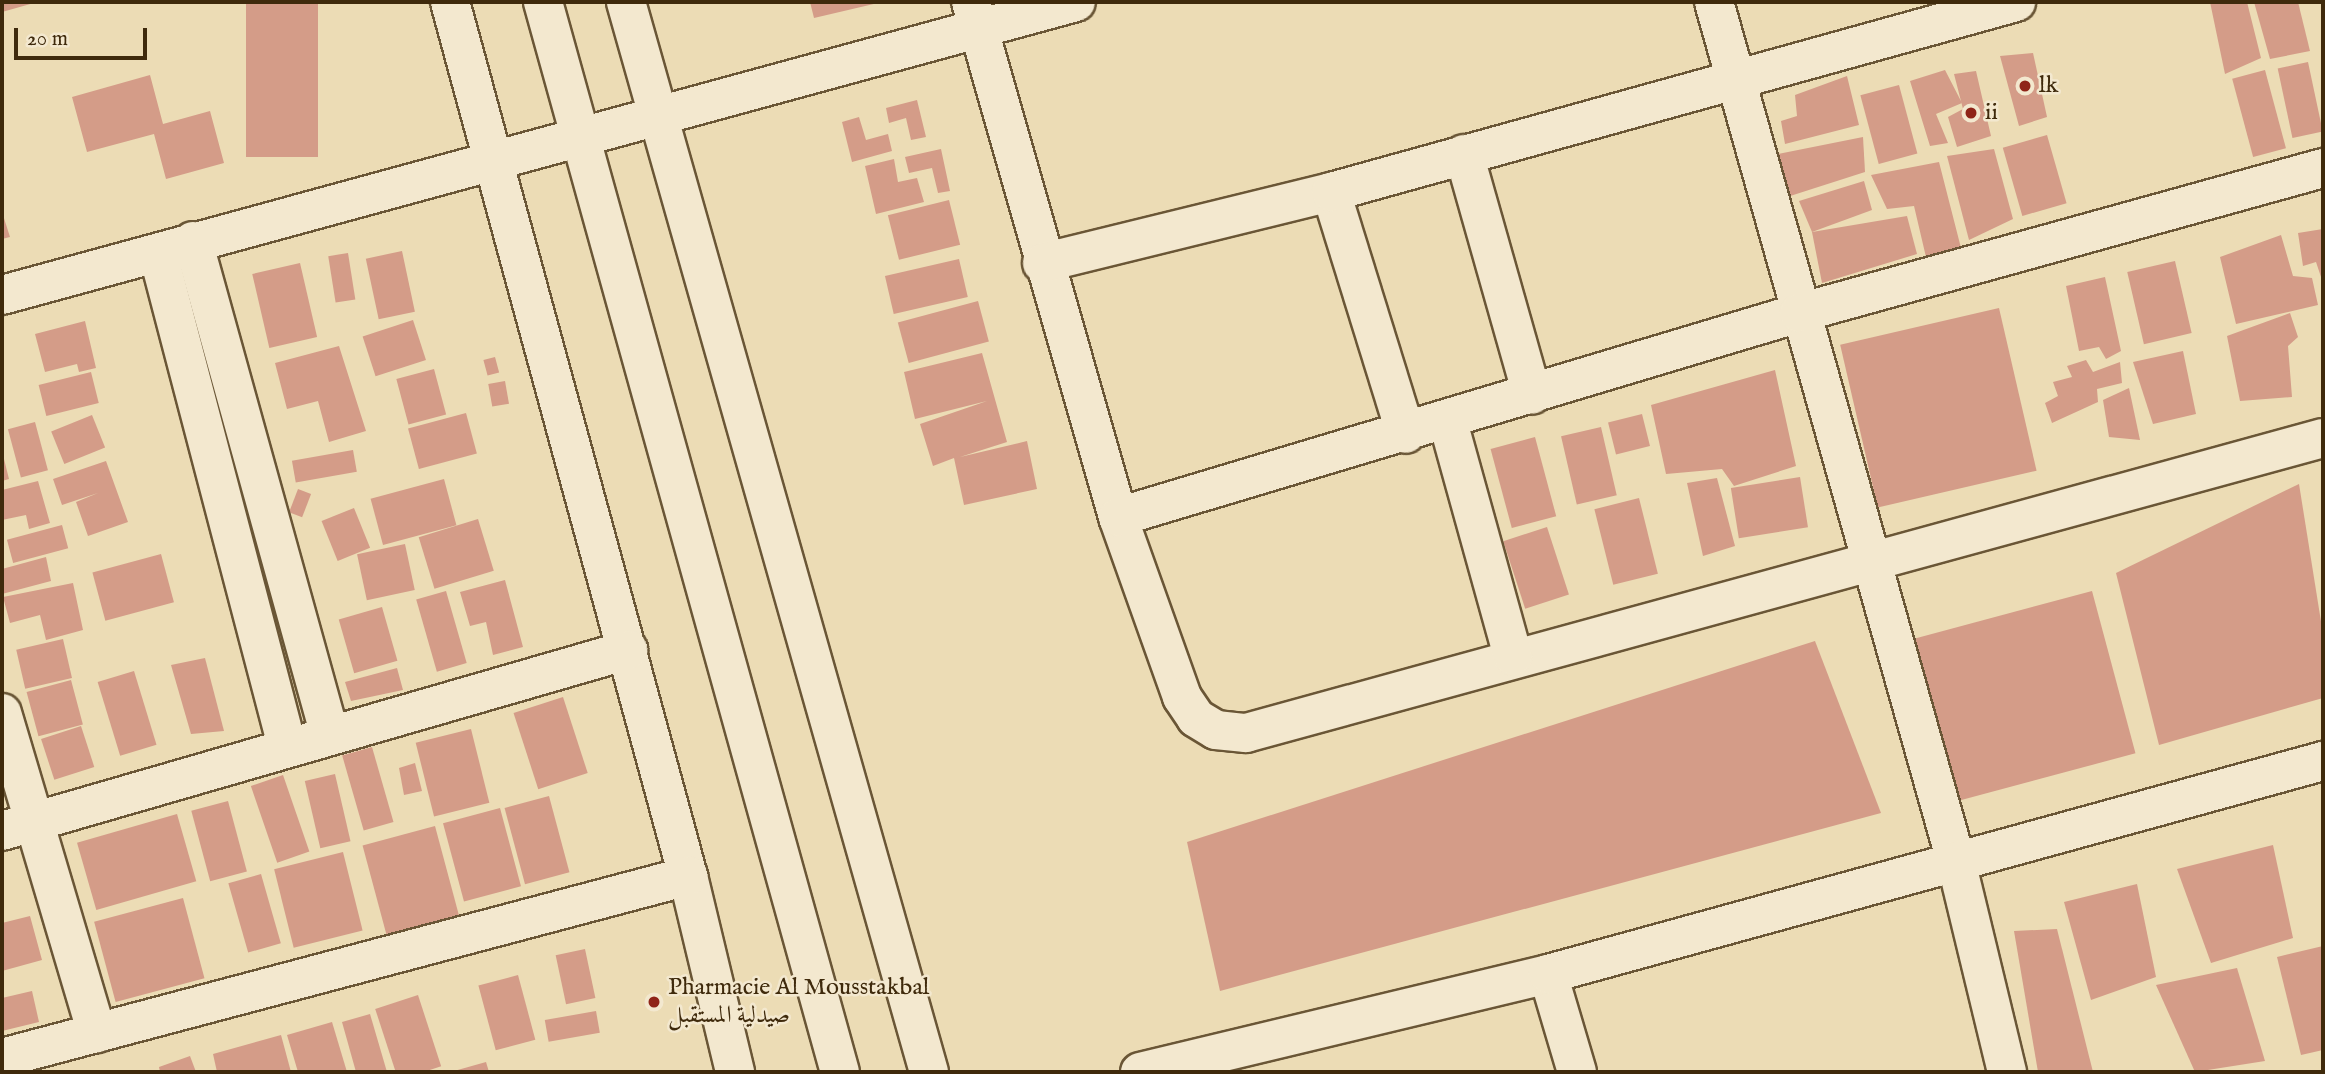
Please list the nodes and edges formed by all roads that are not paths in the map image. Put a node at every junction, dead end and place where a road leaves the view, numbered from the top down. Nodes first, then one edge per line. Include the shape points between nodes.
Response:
1 (450, 2) edge
2 (543, 2) edge
3 (626, 2) edge
4 (1076, 2) edge
5 (1714, 2) edge
6 (2016, 2) edge
7 (975, 16) edge
8 (1736, 77) junction
9 (658, 118) junction
10 (580, 138) junction
11 (1464, 154) junction
12 (494, 157) junction
13 (2323, 169) edge
14 (1331, 192) junction
15 (176, 249) junction
16 (1042, 263) junction
17 (2, 295) edge
18 (1799, 313) junction
19 (1532, 395) junction
20 (1448, 422) junction
21 (1406, 434) junction
22 (2323, 438) edge
23 (1118, 517) junction
24 (1870, 566) junction
25 (628, 650) junction
26 (1513, 656) junction
27 (2, 712) edge
28 (328, 732) junction
29 (287, 746) junction
30 (2323, 761) edge
31 (17, 827) edge
32 (1956, 861) junction
33 (688, 876) junction
34 (1548, 974) junction
35 (97, 1033) junction
36 (2, 1058) edge
37 (736, 1072) edge
38 (840, 1072) edge
39 (929, 1072) edge
40 (1140, 1072) edge
41 (1577, 1072) edge
42 (2007, 1072) edge

1 - 12 street
2 - 10 street
3 - 9 street
4 - 7 street
5 - 8 street
6 - 8 street
7 - 9 street
7 - 16 street
8 - 11 street
8 - 18 street
9 - 10 street
9 - 39 street
10 - 12 street
10 - 38 street
11 - 14 street
11 - 19 street
12 - 15 street
12 - 25 street
13 - 18 street
14 - 16 street
14 - 21 street
15 - 17 street
15 - 28 street
15 - 29 street
16 - 23 street
18 - 19 street
18 - 24 street
19 - 20 street
20 - 21 street
20 - 26 street
21 - 23 street
22 - 24 street
23 - 26 street via 1182,697 1196,718 1216,730 1246,733
24 - 26 street
24 - 32 street
25 - 28 street
25 - 33 street
27 - 31 street
28 - 29 street
29 - 31 street
30 - 32 street
31 - 35 street
32 - 34 street
32 - 42 street
33 - 35 street
33 - 37 street
34 - 40 street
34 - 41 street
35 - 36 street

